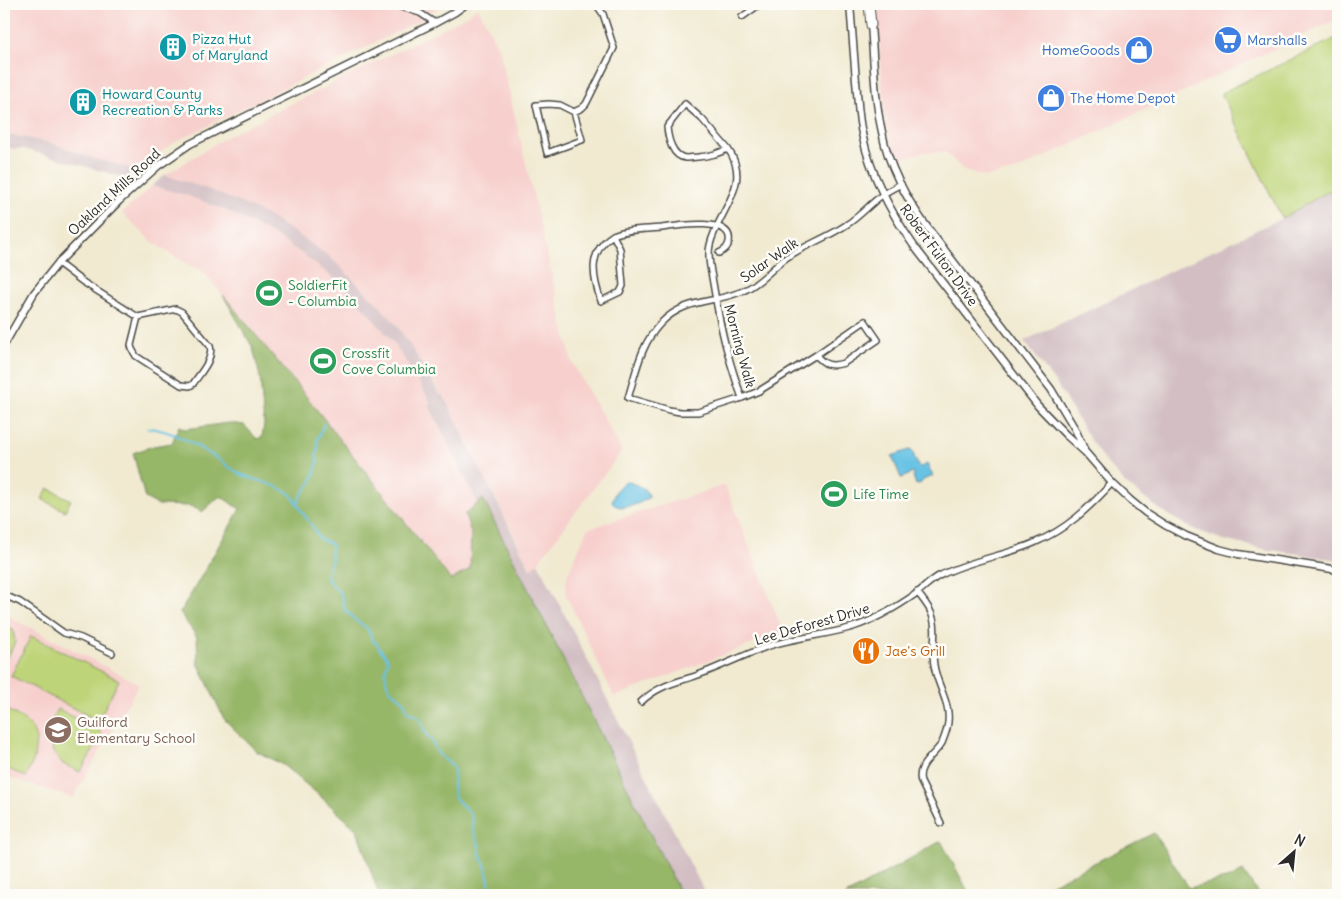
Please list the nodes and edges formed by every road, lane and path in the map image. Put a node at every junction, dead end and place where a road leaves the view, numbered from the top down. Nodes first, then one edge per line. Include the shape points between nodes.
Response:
1 (392, 4) edge
2 (466, 4) edge
3 (596, 4) edge
4 (760, 4) edge
5 (850, 4) edge
6 (869, 4) edge
7 (873, 4) edge
8 (742, 16) dead end
9 (435, 23) junction
10 (871, 25) junction
11 (574, 112) junction
12 (728, 149) junction
13 (901, 184) junction
14 (883, 195) junction
15 (717, 226) junction
16 (612, 235) junction
17 (719, 253) dead end
18 (58, 263) junction
19 (716, 300) junction
20 (138, 317) junction
21 (4, 345) edge
22 (816, 355) junction
23 (742, 398) junction
24 (1086, 453) junction
25 (1112, 483) junction
26 (1338, 570) edge
27 (917, 592) junction
28 (4, 594) edge
29 (112, 653) dead end
30 (641, 702) dead end
31 (941, 823) dead end

1 - 9 street via 420,13
2 - 9 street, Oakland Mills Road
3 - 11 street via 603,14 614,48 586,104
4 - 8 street
5 - 14 street, Robert Fulton Drive via 858,112 863,138
6 - 10 main road
7 - 10 main road
9 - 18 street, Oakland Mills Road via 176,152 126,195
10 - 13 street, Robert Fulton Drive via 882,134
11 - 11 street via 560,105 536,105 547,153 582,140
12 - 12 street via 714,155 681,157 672,145 667,127 685,104
12 - 15 street, Morning Walk via 735,160 736,184
13 - 14 street, Solar Walk
13 - 24 street, Robert Fulton Drive via 917,213 1051,389
14 - 19 street, Solar Walk via 853,221 786,258 759,282
14 - 24 street, Robert Fulton Drive via 914,246 1022,388
15 - 16 street via 697,224
15 - 17 street via 729,237 726,248
15 - 19 street, Morning Walk via 709,250
16 - 16 street via 620,249 623,286 620,292 601,301 594,263 600,247
18 - 20 street
18 - 21 street, Oakland Mills Road via 34,293
19 - 23 street, Morning Walk via 728,355
19 - 23 street, Solar Walk via 683,307 660,324 643,350 628,398 680,412 698,412
20 - 20 street via 180,310 199,332 210,346 211,355 193,384 181,386 136,356 131,345
22 - 22 street via 865,322 878,340 838,365 829,366
22 - 23 street via 759,392
24 - 25 street, Robert Fulton Drive
25 - 26 street, Robert Fulton Drive via 1146,513 1199,542 1238,554
25 - 27 street, Lee DeForest Drive via 1061,530 1033,544 962,565 932,580
27 - 30 street, Lee DeForest Drive via 866,622 772,645 661,687
27 - 31 street via 933,616 934,668 949,718 942,743 925,762 920,777
28 - 29 street via 64,633

